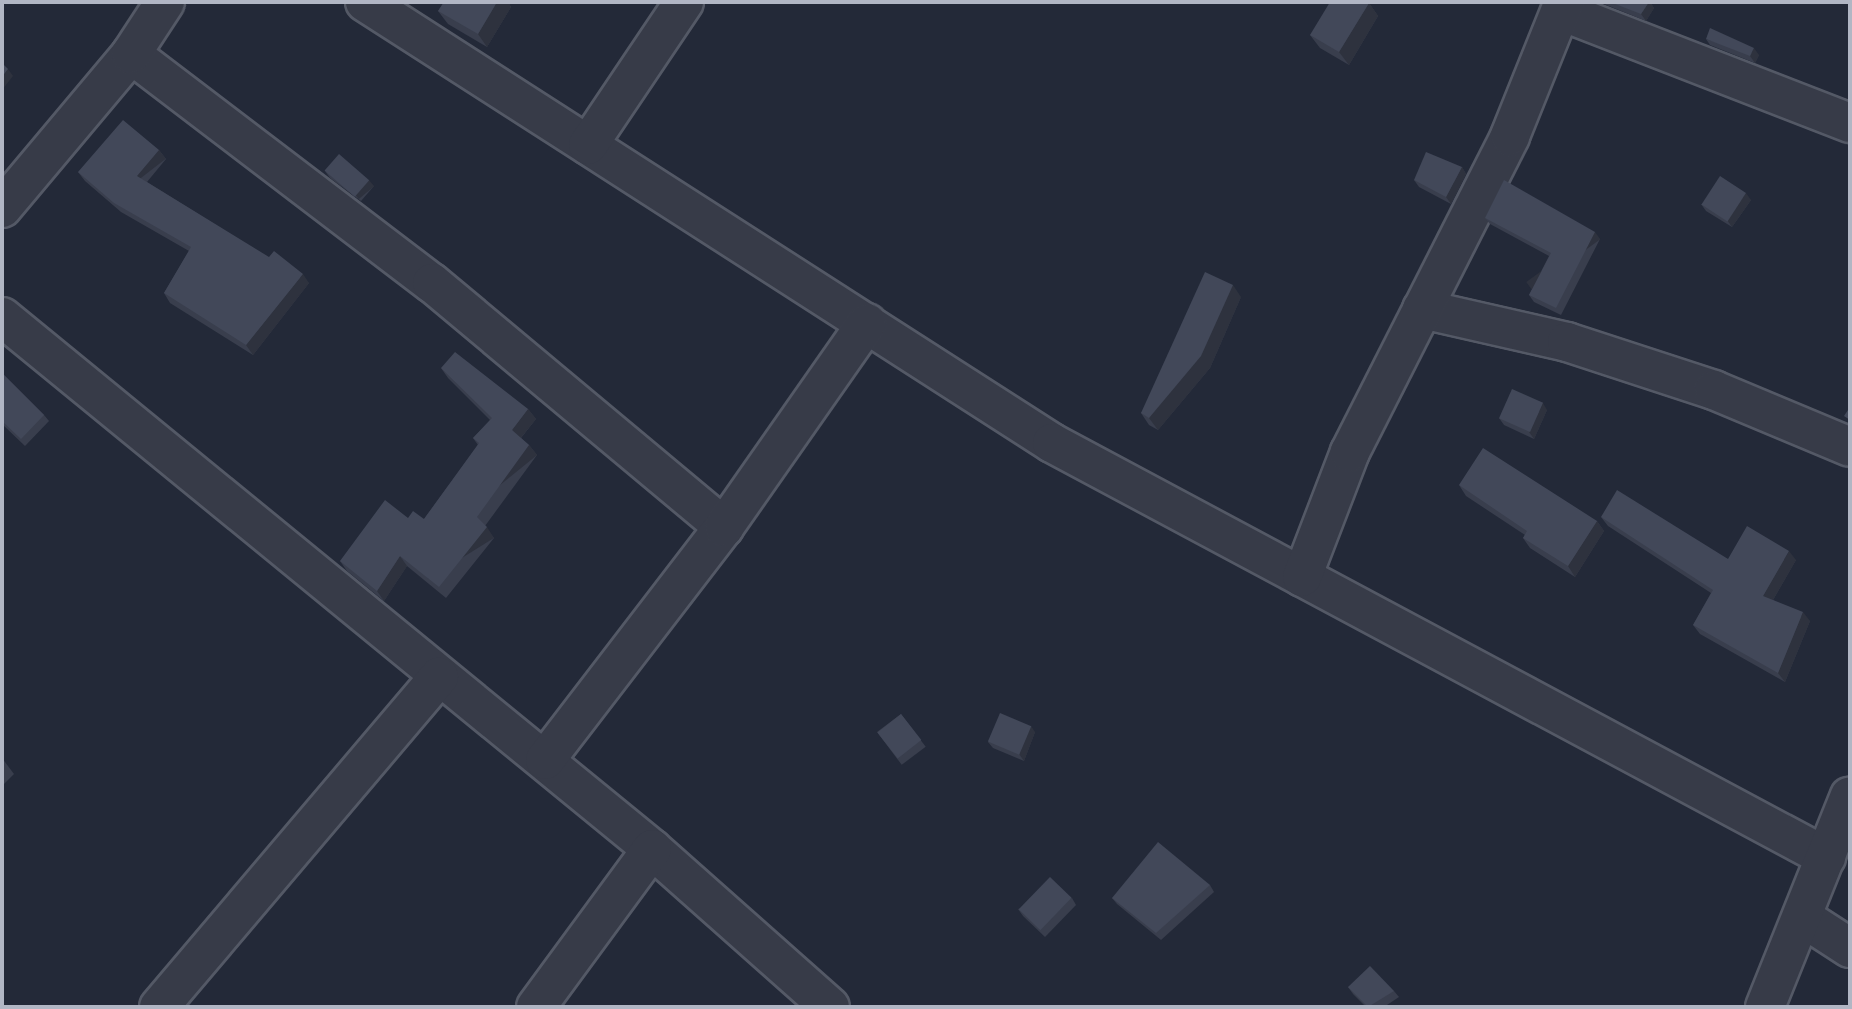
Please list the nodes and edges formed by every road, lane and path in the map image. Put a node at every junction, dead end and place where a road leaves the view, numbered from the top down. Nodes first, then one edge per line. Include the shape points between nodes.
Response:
1 (165, 2) edge
2 (365, 2) edge
3 (684, 2) edge
4 (1562, 6) edge
5 (131, 54) junction
6 (1850, 123) edge
7 (588, 145) junction
8 (2, 208) edge
9 (1422, 309) junction
10 (2, 317) edge
11 (867, 323) junction
12 (1850, 447) edge
13 (724, 527) junction
14 (1302, 577) junction
15 (439, 677) junction
16 (545, 760) junction
17 (1850, 796) edge
18 (652, 849) junction
19 (1826, 857) junction
20 (1802, 917) junction
21 (1850, 948) edge
22 (159, 1007) edge
23 (536, 1007) edge
24 (830, 1007) edge
25 (1765, 1007) edge

1 - 5 street
2 - 7 street
3 - 7 street
4 - 6 street
4 - 9 street via 1510,136
5 - 8 street
5 - 13 street via 432,283
7 - 11 street
9 - 12 street via 1591,350 1714,390
9 - 14 street via 1350,452
10 - 15 street
11 - 13 street
11 - 14 street via 1052,443
13 - 16 street
14 - 19 street
15 - 16 street
15 - 22 street
16 - 18 street
17 - 19 street
18 - 23 street
18 - 24 street
19 - 20 street
20 - 21 street
20 - 25 street

